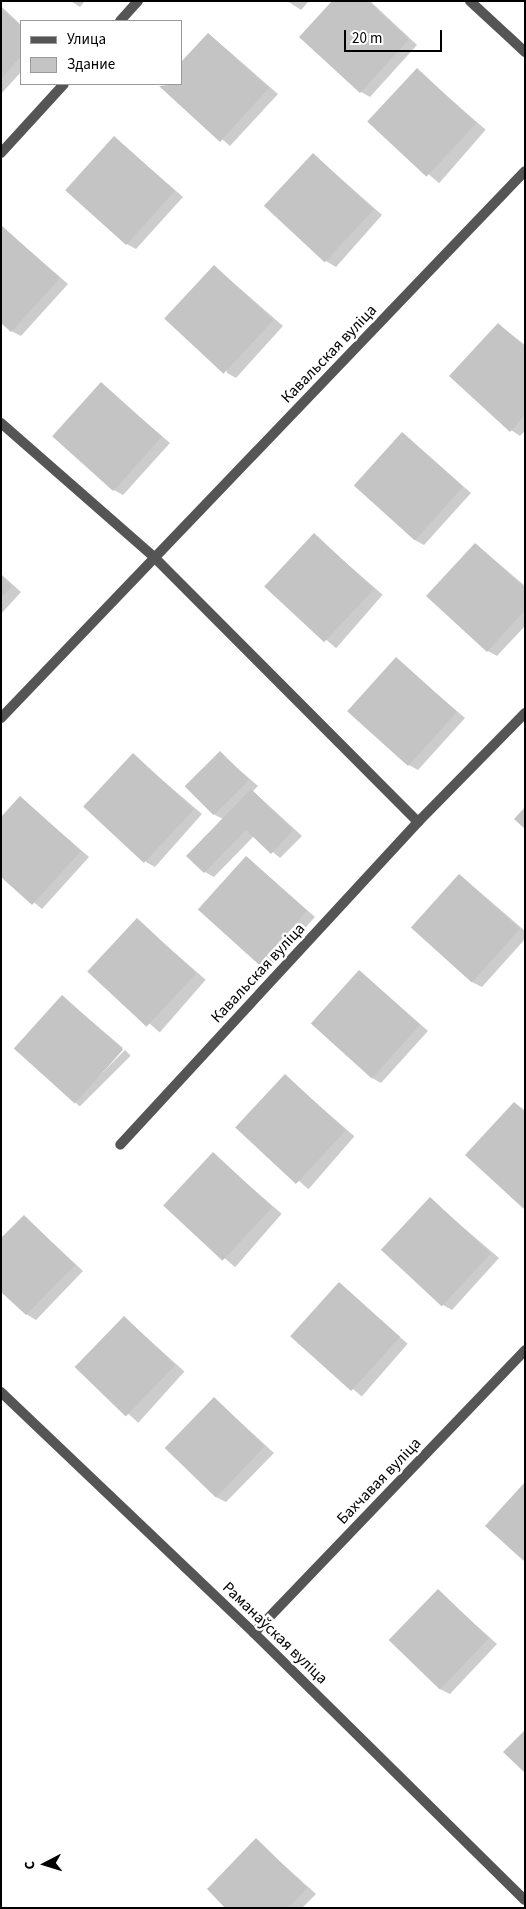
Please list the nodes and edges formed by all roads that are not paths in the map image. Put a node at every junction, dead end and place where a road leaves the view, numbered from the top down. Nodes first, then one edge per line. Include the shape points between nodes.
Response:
1 (138, 1) edge
2 (470, 1) edge
3 (121, 20) edge
4 (525, 52) edge
5 (63, 85) edge
6 (1, 153) edge
7 (525, 171) edge
8 (1, 423) edge
9 (154, 557) junction
10 (525, 713) edge
11 (1, 718) edge
12 (418, 822) junction
13 (120, 1145) dead end
14 (525, 1350) edge
15 (1, 1392) edge
16 (254, 1633) junction
17 (525, 1900) edge

1 - 3 street
2 - 4 street
5 - 6 street
7 - 9 street, Кавальская вуліца
8 - 9 street
9 - 11 street, Кавальская вуліца
9 - 12 street
10 - 12 street, Кавальская вуліца
12 - 13 street, Кавальская вуліца
14 - 16 street, Бахчавая вуліца
15 - 16 street, Раманаўская вуліца
16 - 17 street, Раманаўская вуліца

